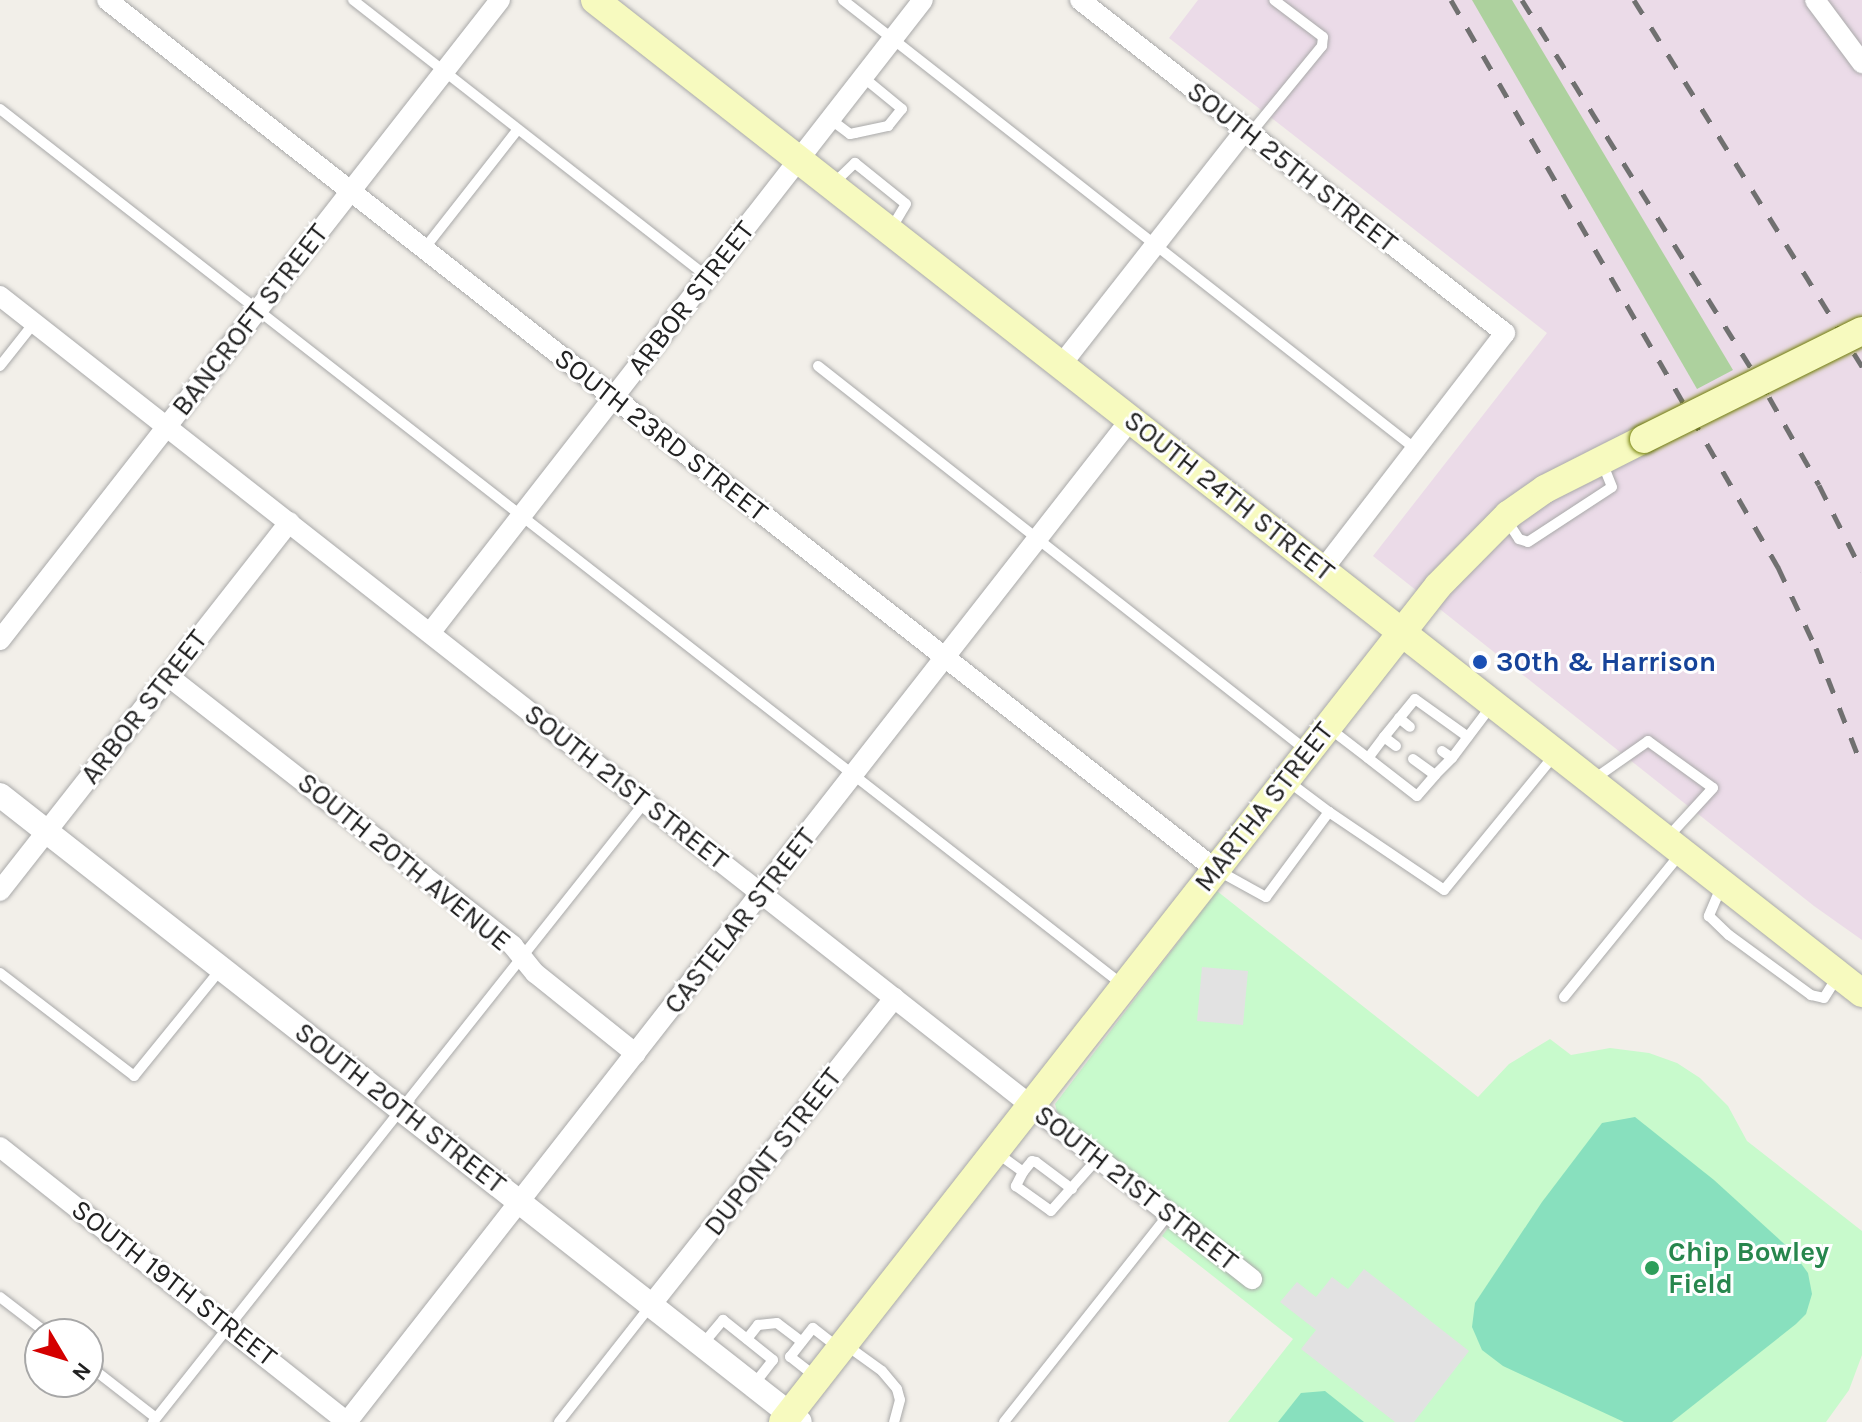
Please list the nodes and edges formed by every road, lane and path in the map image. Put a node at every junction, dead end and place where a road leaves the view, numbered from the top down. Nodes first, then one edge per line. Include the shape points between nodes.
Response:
1 (107, 0) edge
2 (353, 0) edge
3 (500, 0) edge
4 (595, 0) edge
5 (843, 0) edge
6 (923, 0) edge
7 (1080, 0) edge
8 (1274, 0) edge
9 (1815, 0) edge
10 (893, 39) junction
11 (1862, 63) edge
12 (444, 72) junction
13 (863, 77) junction
14 (0, 109) edge
15 (830, 119) junction
16 (518, 129) junction
17 (1248, 132) junction
18 (799, 159) junction
19 (351, 191) junction
20 (1155, 245) junction
21 (424, 249) junction
22 (708, 277) junction
23 (0, 296) edge
24 (257, 309) junction
25 (34, 323) junction
26 (1862, 331) edge
27 (1061, 365) junction
28 (0, 366) edge
29 (818, 366) dead end
30 (613, 398) junction
31 (1131, 419) junction
32 (167, 428) junction
33 (1417, 450) junction
34 (521, 516) junction
35 (289, 522) junction
36 (1038, 539) junction
37 (1323, 569) junction
38 (1402, 629) junction
39 (430, 633) junction
40 (0, 640) edge
41 (945, 657) junction
42 (168, 676) junction
43 (1495, 702) junction
44 (1399, 718) junction
45 (1328, 726) junction
46 (1410, 727) dead end
47 (1384, 737) junction
48 (1468, 737) junction
49 (1396, 746) dead end
50 (1307, 751) junction
51 (1557, 752) junction
52 (1368, 758) junction
53 (1413, 759) dead end
54 (854, 775) junction
55 (1435, 775) junction
56 (1285, 779) junction
57 (1592, 780) junction
58 (0, 795) edge
59 (645, 802) junction
60 (1329, 812) junction
61 (47, 831) junction
62 (1675, 845) junction
63 (1215, 869) junction
64 (0, 891) edge
65 (762, 894) junction
66 (522, 957) junction
67 (222, 968) junction
68 (0, 973) edge
69 (1851, 984) edge
70 (1124, 986) junction
71 (1564, 997) dead end
72 (894, 998) junction
73 (636, 1054) junction
74 (1031, 1106) junction
75 (403, 1110) junction
76 (0, 1147) edge
77 (995, 1152) junction
78 (1098, 1158) junction
79 (1023, 1172) junction
80 (1072, 1189) junction
81 (520, 1202) junction
82 (1169, 1214) junction
83 (1252, 1279) dead end
84 (0, 1297) edge
85 (651, 1305) junction
86 (27, 1318) edge
87 (229, 1326) junction
88 (747, 1339) junction
89 (802, 1342) junction
90 (702, 1345) junction
91 (842, 1347) junction
92 (790, 1357) junction
93 (773, 1360) junction
94 (104, 1378) edge
95 (818, 1378) junction
96 (754, 1384) junction
97 (791, 1419) edge
98 (154, 1420) edge
99 (347, 1422) edge
100 (559, 1422) edge
101 (894, 1422) edge
102 (1004, 1422) edge

1 - 19 street, SOUTH 23RD STREET
2 - 12 lane
3 - 12 street, BANCROFT STREET
4 - 18 main road, SOUTH 24TH STREET
5 - 10 lane
6 - 10 street, ARBOR STREET
7 - 17 street, SOUTH 25TH STREET
8 - 17 lane via 1323,37 1322,46
9 - 11 street
10 - 13 street, ARBOR STREET
10 - 20 lane
12 - 16 lane
12 - 19 street, BANCROFT STREET
13 - 15 street, ARBOR STREET
13 - 15 lane via 902,109 888,126 850,134
14 - 24 lane
15 - 18 street, ARBOR STREET
16 - 21 lane
16 - 22 lane
17 - 20 street
17 - 33 street, SOUTH 25TH STREET via 1505,333
18 - 22 street, ARBOR STREET
18 - 27 main road, SOUTH 24TH STREET
19 - 21 street, SOUTH 23RD STREET
19 - 24 street, BANCROFT STREET
20 - 27 street
20 - 33 lane
21 - 30 street, SOUTH 23RD STREET
22 - 30 street, ARBOR STREET
23 - 25 street, SOUTH 21ST STREET
24 - 32 street, BANCROFT STREET
24 - 34 lane
25 - 28 lane
25 - 32 street, SOUTH 21ST STREET
26 - 38 main road, MARTHA STREET, bridge via 1545,489 1505,517
27 - 31 main road, SOUTH 24TH STREET
29 - 36 lane
30 - 34 street, ARBOR STREET
30 - 41 street, SOUTH 23RD STREET
31 - 36 street, CASTELAR STREET
31 - 37 main road, SOUTH 24TH STREET
32 - 35 street, SOUTH 21ST STREET
32 - 40 street, BANCROFT STREET
33 - 37 street
34 - 39 street, ARBOR STREET
34 - 54 lane
35 - 39 street, SOUTH 21ST STREET
35 - 42 street, ARBOR STREET
36 - 41 street, CASTELAR STREET
36 - 50 lane
37 - 38 main road, SOUTH 24TH STREET
38 - 43 main road, SOUTH 24TH STREET
38 - 45 main road, MARTHA STREET
39 - 59 street, SOUTH 21ST STREET
41 - 54 street, CASTELAR STREET
41 - 63 street, SOUTH 23RD STREET
42 - 61 street, ARBOR STREET
42 - 66 street, SOUTH 20TH AVENUE
43 - 48 lane
43 - 51 main road, SOUTH 24TH STREET
44 - 46 lane
44 - 47 lane
44 - 48 lane via 1415,699
45 - 50 main road, MARTHA STREET
45 - 52 lane
47 - 49 lane
47 - 52 lane
48 - 55 lane via 1447,754
50 - 56 main road, MARTHA STREET
51 - 57 main road, SOUTH 24TH STREET
51 - 60 lane via 1444,890
52 - 55 lane via 1417,796
53 - 55 lane
54 - 65 street, CASTELAR STREET
54 - 70 lane
56 - 60 lane
56 - 63 main road, MARTHA STREET
57 - 62 main road, SOUTH 24TH STREET
57 - 62 lane via 1648,741 1713,788
58 - 61 street, SOUTH 20TH STREET
59 - 65 street, SOUTH 21ST STREET
59 - 66 lane
60 - 63 lane via 1266,897
61 - 64 street, ARBOR STREET
61 - 67 street, SOUTH 20TH STREET
62 - 69 main road, SOUTH 24TH STREET
62 - 71 lane
63 - 70 main road, MARTHA STREET
65 - 72 street, SOUTH 21ST STREET
65 - 73 street, CASTELAR STREET
66 - 73 street, SOUTH 20TH AVENUE
66 - 75 lane
67 - 68 lane via 134,1076
67 - 75 street, SOUTH 20TH STREET
70 - 74 main road, MARTHA STREET
72 - 74 street, SOUTH 21ST STREET
72 - 85 street, DUPONT STREET
73 - 81 street, CASTELAR STREET
74 - 77 main road, MARTHA STREET
74 - 78 street, SOUTH 21ST STREET
75 - 81 street, SOUTH 20TH STREET
75 - 87 lane
76 - 87 street, SOUTH 19TH STREET
77 - 79 lane
77 - 91 main road, MARTHA STREET
78 - 80 lane
78 - 82 street, SOUTH 21ST STREET
79 - 80 lane via 1036,1162
79 - 80 lane via 1016,1186 1048,1210 1056,1209
81 - 85 street, SOUTH 20TH STREET
81 - 99 street, CASTELAR STREET
82 - 83 street, SOUTH 21ST STREET
82 - 102 lane
84 - 86 lane
85 - 90 street, SOUTH 20TH STREET
85 - 100 lane
87 - 98 lane
87 - 99 street, SOUTH 19TH STREET
88 - 89 lane via 758,1325 777,1323
88 - 90 lane via 723,1320
88 - 93 lane
89 - 91 lane via 813,1328
89 - 92 lane
90 - 96 street, SOUTH 20TH STREET
91 - 95 main road, MARTHA STREET
91 - 101 lane via 882,1371 897,1389
92 - 93 lane
92 - 95 lane
93 - 96 lane
94 - 98 lane
95 - 97 main road, MARTHA STREET
96 - 97 street, SOUTH 20TH STREET

